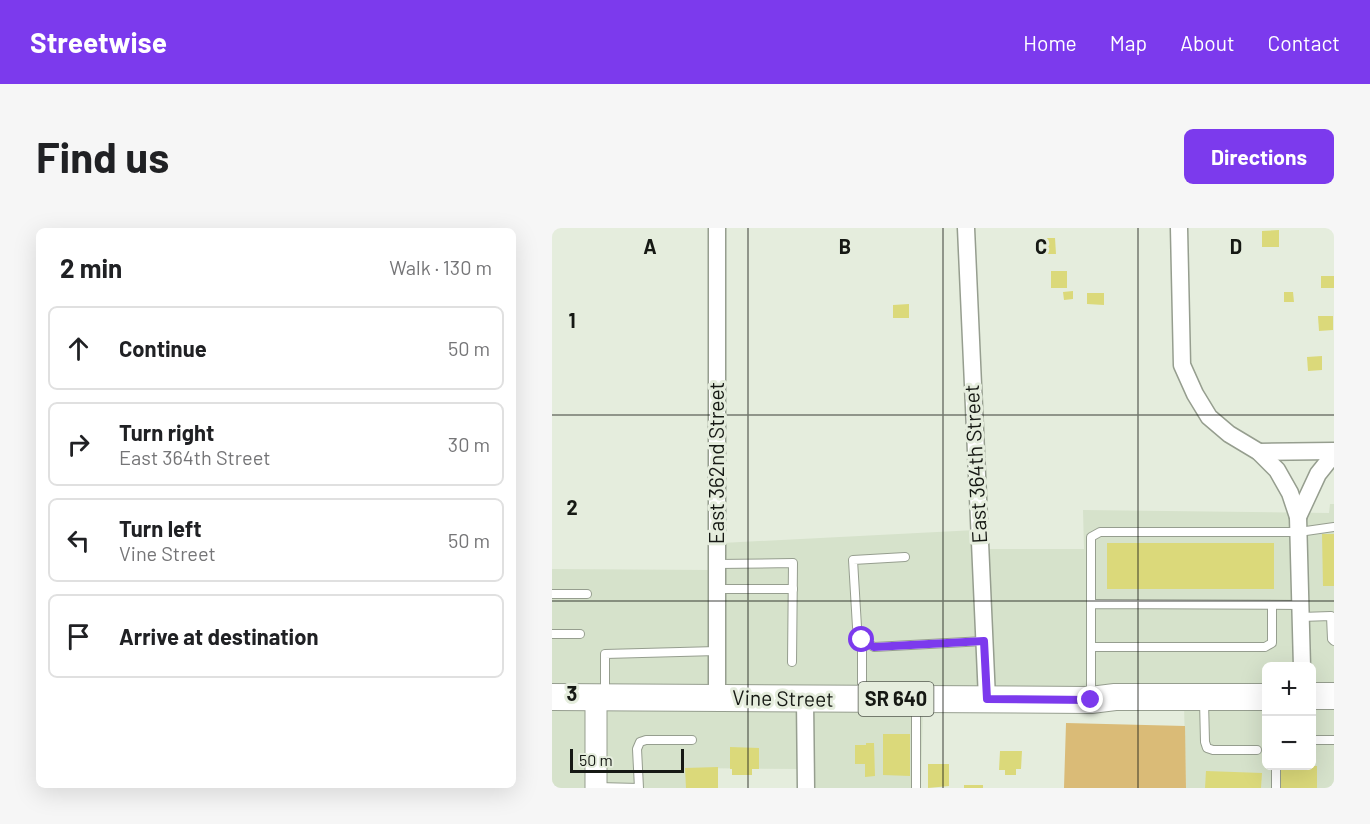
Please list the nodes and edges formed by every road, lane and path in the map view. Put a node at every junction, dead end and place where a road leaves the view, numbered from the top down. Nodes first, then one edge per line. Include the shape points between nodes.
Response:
1 (717, 228) edge
2 (966, 228) edge
3 (1179, 228) edge
4 (1259, 453) junction
5 (1334, 453) edge
6 (1299, 525) junction
7 (1334, 528) edge
8 (905, 557) dead end
9 (717, 564) junction
10 (717, 589) junction
11 (793, 589) junction
12 (552, 594) edge
13 (587, 594) dead end
14 (1091, 604) junction
15 (1272, 605) junction
16 (1301, 611) junction
17 (1333, 616) edge
18 (552, 634) edge
19 (580, 634) dead end
20 (862, 640) junction
21 (984, 641) junction
22 (1334, 641) edge
23 (1092, 647) junction
24 (717, 651) junction
25 (792, 662) dead end
26 (1302, 662) edge
27 (1316, 696) edge
28 (1334, 696) edge
29 (552, 697) edge
30 (1262, 697) edge
31 (600, 698) junction
32 (717, 698) junction
33 (1204, 698) junction
34 (916, 699) junction
35 (987, 699) junction
36 (805, 700) junction
37 (861, 700) junction
38 (1091, 700) junction
39 (692, 740) dead end
40 (1316, 740) edge
41 (1334, 740) edge
42 (1257, 750) dead end
43 (1276, 770) edge
44 (596, 788) edge
45 (806, 788) edge
46 (916, 788) edge
47 (1276, 788) edge

1 - 9 street, East 362nd Street
2 - 21 street, East 364th Street
3 - 4 street via 1182,365 1209,417
4 - 5 street
4 - 6 street via 1277,470 1290,493
5 - 6 street via 1318,474
6 - 7 lane
6 - 14 lane via 1100,532 1092,537
6 - 16 street
8 - 20 lane via 854,560 856,627
9 - 10 street, East 362nd Street
9 - 11 lane via 793,563
10 - 11 lane
10 - 24 street, East 362nd Street
11 - 25 lane
12 - 13 lane
14 - 15 lane
14 - 23 lane
15 - 16 lane
15 - 23 lane via 1272,643 1265,647
16 - 17 lane
16 - 26 street
17 - 22 lane
18 - 19 lane
20 - 21 lane via 874,647
20 - 37 lane
21 - 35 street, East 364th Street
23 - 38 lane
24 - 31 lane via 604,654
24 - 32 street, East 362nd Street
27 - 28 main road
29 - 31 main road, Vine Street / SR 640
30 - 33 main road, Vine Street / SR 640
31 - 32 main road, Vine Street / SR 640
31 - 44 street
32 - 36 main road, Vine Street / SR 640
33 - 38 main road, Vine Street / SR 640
33 - 42 lane via 1207,748
34 - 35 main road, Vine Street / SR 640
34 - 37 main road, Vine Street / SR 640
34 - 46 lane
35 - 38 main road, Vine Street / SR 640
36 - 37 main road, Vine Street / SR 640
36 - 45 street
39 - 44 lane via 640,742 639,788
40 - 41 lane
43 - 47 lane

